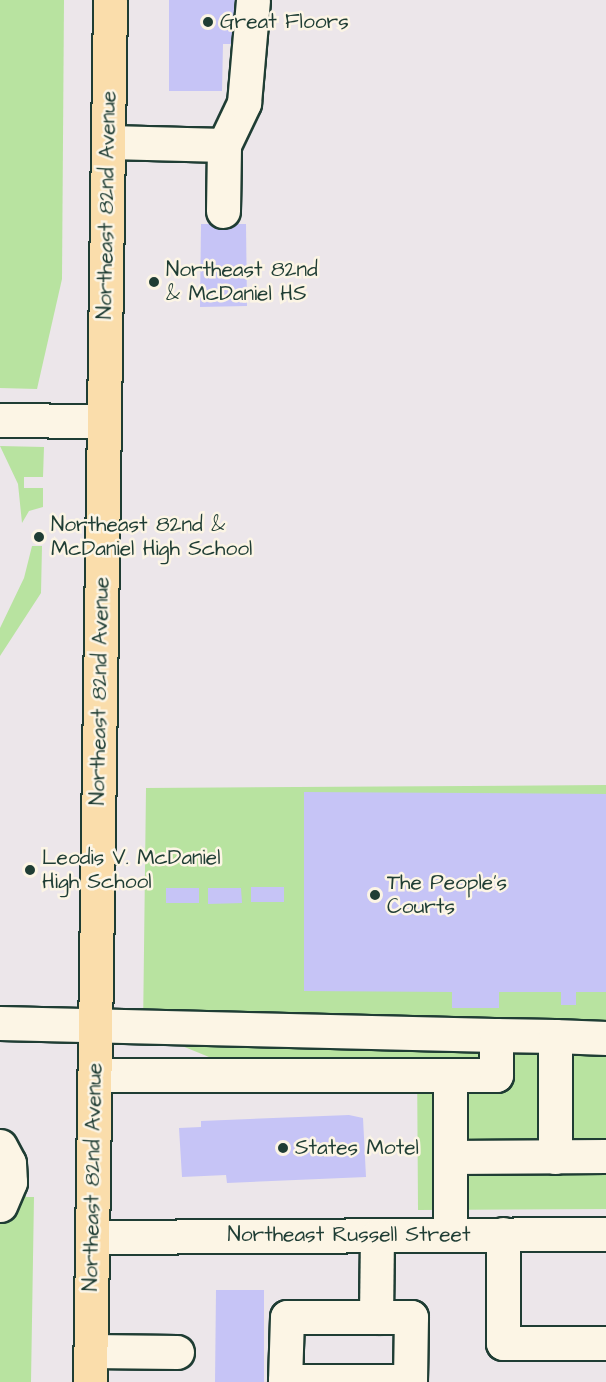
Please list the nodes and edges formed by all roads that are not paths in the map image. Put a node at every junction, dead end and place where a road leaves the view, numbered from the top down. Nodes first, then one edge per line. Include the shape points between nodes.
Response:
1 (110, 0) edge
2 (253, 0) edge
3 (109, 142) junction
4 (224, 145) junction
5 (223, 211) dead end
6 (0, 420) edge
7 (104, 421) junction
8 (0, 1023) edge
9 (96, 1024) junction
10 (496, 1035) junction
11 (555, 1036) junction
12 (606, 1038) edge
13 (95, 1075) junction
14 (450, 1075) junction
15 (0, 1146) edge
16 (606, 1156) edge
17 (450, 1157) junction
18 (555, 1157) junction
19 (0, 1205) edge
20 (503, 1234) junction
21 (606, 1234) edge
22 (450, 1235) junction
23 (377, 1236) junction
24 (93, 1237) junction
25 (376, 1317) junction
26 (606, 1343) edge
27 (177, 1352) dead end
28 (91, 1367) edge
29 (285, 1382) edge

1 - 3 main road, Northeast 82nd Avenue
2 - 4 street via 244,104
3 - 4 street
3 - 7 main road, Northeast 82nd Avenue
4 - 5 street
6 - 7 street
7 - 9 main road, Northeast 82nd Avenue
8 - 9 street
9 - 10 street
9 - 13 main road, Northeast 82nd Avenue
10 - 11 street
10 - 14 street via 496,1075
11 - 12 street
11 - 18 street
13 - 14 street
13 - 24 main road, Northeast 82nd Avenue
14 - 17 street
15 - 19 street via 9,1163 10,1182
16 - 18 street
17 - 18 street
17 - 22 street
20 - 21 street, Northeast Russell Street
20 - 22 street, Northeast Russell Street
20 - 26 street via 503,1343
22 - 23 street, Northeast Russell Street
23 - 24 street, Northeast Russell Street
23 - 25 street
24 - 28 main road, Northeast 82nd Avenue
25 - 29 street via 286,1317
25 - 29 street via 411,1317 410,1381
27 - 28 street

